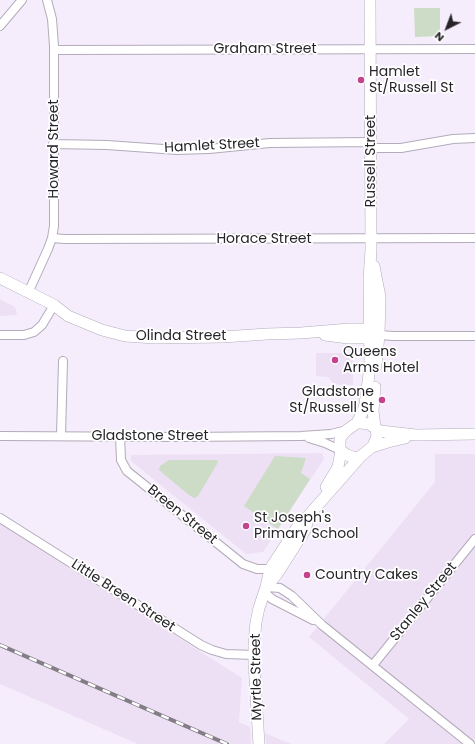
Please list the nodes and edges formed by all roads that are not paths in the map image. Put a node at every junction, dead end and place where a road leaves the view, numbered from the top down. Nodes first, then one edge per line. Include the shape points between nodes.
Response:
1 (22, 0) edge
2 (47, 0) edge
3 (370, 0) edge
4 (0, 26) edge
5 (371, 49) junction
6 (475, 49) edge
7 (54, 50) junction
8 (475, 138) edge
9 (53, 144) junction
10 (371, 145) junction
11 (52, 238) junction
12 (475, 238) edge
13 (371, 244) junction
14 (0, 278) edge
15 (0, 282) edge
16 (28, 293) junction
17 (54, 305) junction
18 (373, 334) junction
19 (0, 335) edge
20 (475, 336) edge
21 (63, 361) dead end
22 (357, 423) junction
23 (375, 428) junction
24 (347, 430) junction
25 (475, 434) edge
26 (416, 435) junction
27 (0, 436) edge
28 (61, 436) junction
29 (120, 436) junction
30 (301, 436) junction
31 (372, 447) junction
32 (340, 451) junction
33 (360, 456) junction
34 (309, 516) junction
35 (0, 518) edge
36 (475, 538) edge
37 (270, 569) junction
38 (265, 590) junction
39 (322, 625) junction
40 (254, 655) junction
41 (373, 665) junction
42 (259, 744) edge
43 (470, 744) edge

1 - 4 street
2 - 7 street, Howard Street via 52,18
3 - 5 main road, Russell Street
5 - 6 street, Graham Street
5 - 7 street, Graham Street
5 - 10 main road, Russell Street
7 - 9 street, Howard Street
8 - 10 street, Hamlet Street via 401,148
9 - 10 street, Hamlet Street via 177,150 270,143
9 - 11 street, Howard Street
10 - 13 main road, Russell Street
11 - 13 street, Horace Street
11 - 16 street, Howard Street
12 - 13 street, Horace Street
13 - 18 main road, Russell Street via 369,279
14 - 16 main road
15 - 16 main road
16 - 17 main road, Olinda Street
17 - 18 main road, Olinda Street via 107,324 135,330 301,333 348,338
17 - 19 street via 42,325 34,332 24,336
18 - 20 street, Olinda Street
18 - 22 main road, Russell Street via 368,390
18 - 23 main road, Russell Street
21 - 28 street
22 - 23 main road
22 - 24 main road
23 - 26 main road
23 - 31 main road via 376,441
24 - 30 street, Gladstone Street
24 - 32 main road via 340,439
25 - 26 main road
26 - 31 main road
27 - 28 street, Gladstone Street
28 - 29 street, Gladstone Street
29 - 30 street, Gladstone Street
29 - 37 street, Breen Street via 121,460 127,471 243,564 257,569
30 - 32 street, Gladstone Street via 318,440
31 - 33 main road
32 - 33 main road via 350,457
32 - 34 main road, Myrtle Street via 338,467
33 - 34 main road, Myrtle Street
34 - 37 main road, Myrtle Street via 298,526
34 - 38 main road, Myrtle Street via 305,530
35 - 40 street, Little Breen Street via 201,645 226,654
36 - 41 street, Stanley Street
37 - 38 main road, Myrtle Street
38 - 39 street via 272,599
38 - 39 street via 276,587 286,592
38 - 40 main road, Myrtle Street via 256,622
39 - 41 street
40 - 42 main road, Myrtle Street
41 - 43 street

